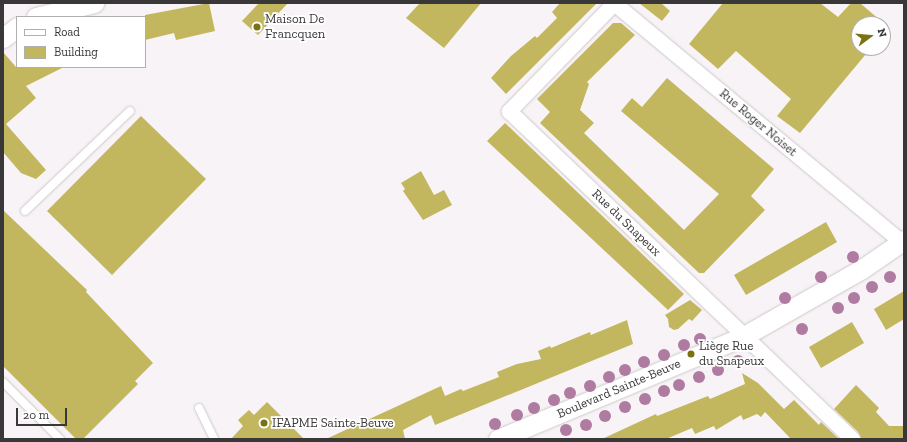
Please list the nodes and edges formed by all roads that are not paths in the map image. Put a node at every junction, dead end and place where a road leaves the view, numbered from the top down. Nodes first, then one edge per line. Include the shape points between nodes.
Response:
1 (94, 3) edge
2 (614, 3) edge
3 (40, 16) edge
4 (16, 28) edge
5 (3, 38) edge
6 (130, 111) dead end
7 (25, 211) dead end
8 (903, 241) edge
9 (744, 336) junction
10 (3, 382) edge
11 (199, 408) dead end
12 (60, 439) edge
13 (214, 439) edge
14 (498, 439) edge
15 (852, 439) edge

1 - 3 street
2 - 8 street, Rue Roger Noiset
2 - 9 street, Rue du Snapeux via 509,111
4 - 5 street
6 - 7 lane
8 - 9 street, Boulevard Sainte-Beuve via 862,269
9 - 14 street, Boulevard Sainte-Beuve
9 - 15 street, Rue du Snapeux
10 - 12 lane
11 - 13 lane

